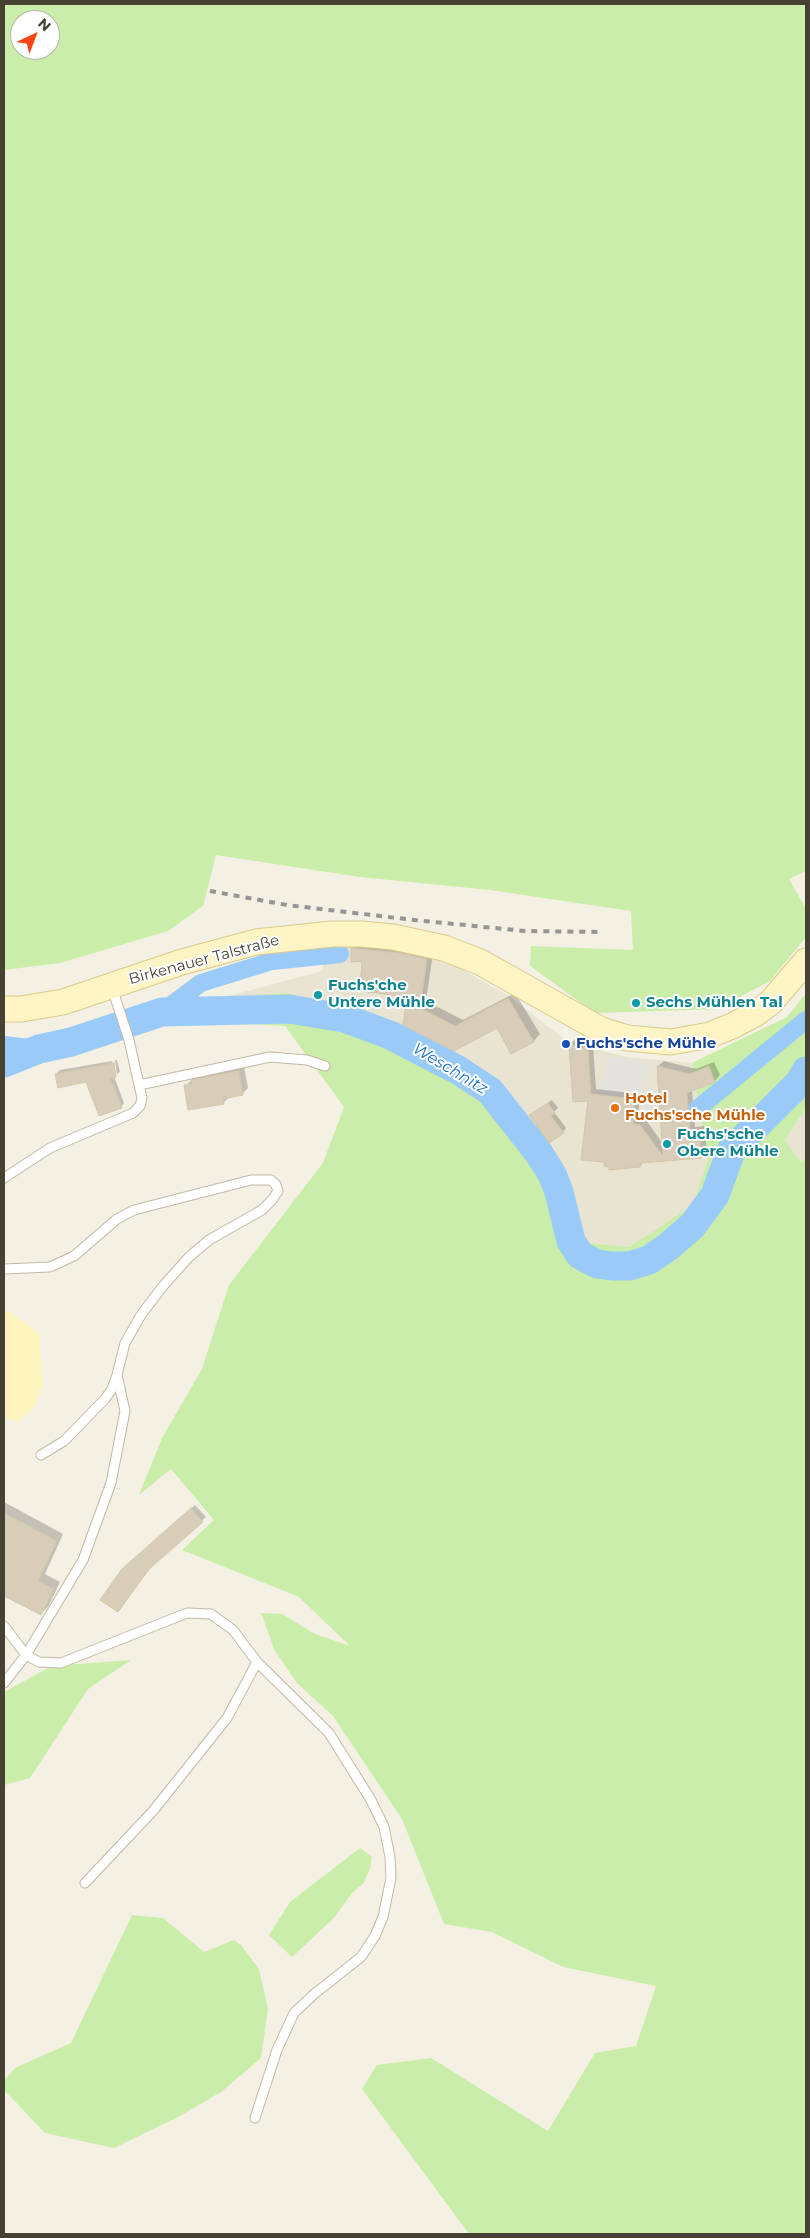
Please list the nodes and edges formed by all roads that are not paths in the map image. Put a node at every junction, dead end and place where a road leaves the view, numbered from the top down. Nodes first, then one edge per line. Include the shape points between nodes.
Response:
1 (806, 960) edge
2 (115, 997) junction
3 (4, 1009) edge
4 (325, 1066) dead end
5 (139, 1085) junction
6 (4, 1178) edge
7 (4, 1269) edge
8 (117, 1375) junction
9 (40, 1455) dead end
10 (4, 1626) edge
11 (26, 1655) junction
12 (257, 1662) junction
13 (4, 1683) edge
14 (85, 1883) dead end
15 (255, 2118) dead end

1 - 2 main road, Birkenauer Talstraße via 771,1002 755,1014 710,1035 671,1042 627,1038 601,1030 480,962 444,948 362,934 256,942 182,962
2 - 3 main road, Birkenauer Talstraße via 21,1010
2 - 5 lane
4 - 5 lane via 307,1060 270,1057
5 - 6 lane via 142,1102 137,1110 50,1148
7 - 8 lane via 50,1267 74,1256 117,1219 134,1210 251,1180 271,1180 278,1191 262,1210 209,1240 163,1286 124,1343
8 - 9 lane via 105,1400 64,1441
8 - 11 lane via 125,1411 111,1483 83,1560
10 - 11 lane
11 - 12 lane via 39,1662 60,1663 187,1612 211,1614 233,1630
11 - 13 lane
12 - 14 lane via 226,1718 153,1811
12 - 15 lane via 328,1734 371,1800 384,1827 391,1878 384,1917 361,1957 294,2013 277,2050

